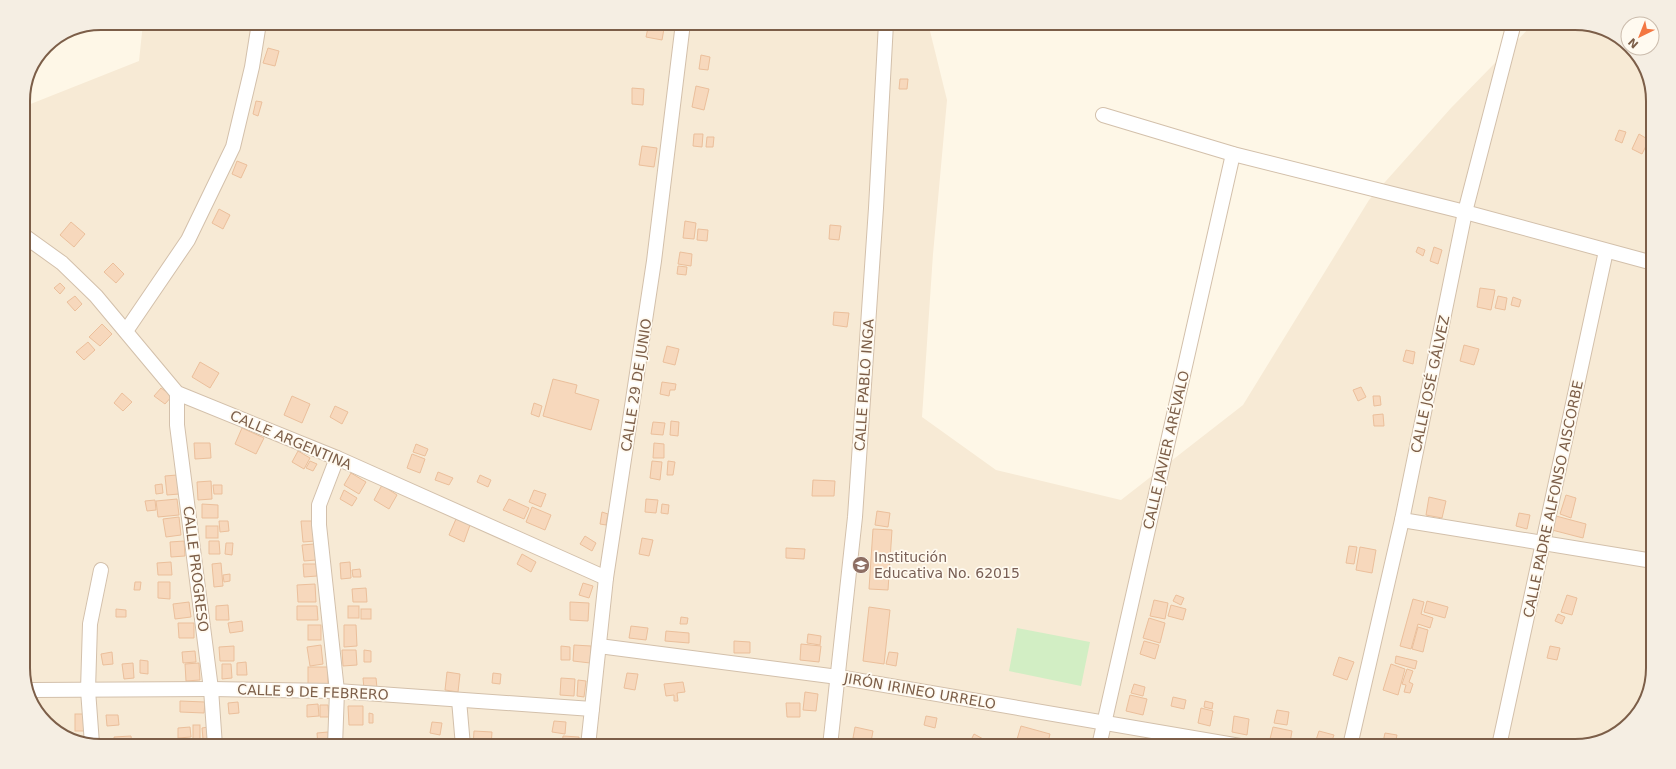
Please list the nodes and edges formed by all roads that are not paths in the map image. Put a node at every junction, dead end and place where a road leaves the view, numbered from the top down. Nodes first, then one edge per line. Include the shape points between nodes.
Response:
1 (258, 30) edge
2 (682, 30) edge
3 (886, 30) edge
4 (1512, 30) edge
5 (1103, 115) dead end
6 (1233, 154) junction
7 (1465, 212) junction
8 (30, 240) edge
9 (1606, 251) junction
10 (1646, 261) edge
11 (126, 331) junction
12 (177, 393) junction
13 (336, 458) junction
14 (1402, 520) junction
15 (1543, 543) junction
16 (1646, 560) edge
17 (101, 570) dead end
18 (606, 578) junction
19 (599, 646) junction
20 (838, 677) junction
21 (211, 689) junction
22 (33, 690) dead end
23 (88, 690) junction
24 (337, 691) junction
25 (459, 700) junction
26 (592, 708) junction
27 (1105, 723) junction
28 (92, 739) edge
29 (215, 739) edge
30 (335, 739) edge
31 (462, 739) edge
32 (589, 739) edge
33 (831, 739) edge
34 (1101, 739) edge
35 (1199, 739) edge
36 (1352, 739) edge
37 (1501, 739) edge

1 - 11 street via 233,147 188,240
2 - 18 street, CALLE 29 DE JUNIO via 654,261
3 - 20 street, CALLE PABLO INGA via 856,509
4 - 7 street, CALLE JOSÉ GÁLVEZ
5 - 6 street
6 - 7 street
6 - 27 street, CALLE JAVIER ARÉVALO
7 - 9 street
7 - 14 street, CALLE JOSÉ GÁLVEZ
8 - 11 street, CALLE ARGENTINA via 62,263 96,296
9 - 10 street
9 - 15 street, CALLE PADRE ALFONSO AISCORBE
11 - 12 street, CALLE ARGENTINA
12 - 13 street, CALLE ARGENTINA
12 - 21 street, CALLE PROGRESO via 177,425
13 - 18 street, CALLE ARGENTINA
13 - 24 street via 319,506 319,525
14 - 15 street
14 - 36 street, CALLE JOSÉ GÁLVEZ
15 - 16 street
15 - 37 street, CALLE PADRE ALFONSO AISCORBE
17 - 23 street via 90,624
18 - 19 street, CALLE 29 DE JUNIO
19 - 20 street, JIRÓN IRINEO URRELO
19 - 26 street, CALLE 29 DE JUNIO
20 - 27 street, JIRÓN IRINEO URRELO
20 - 33 street, CALLE PABLO INGA
21 - 23 street, CALLE 9 DE FEBRERO
21 - 24 street, CALLE 9 DE FEBRERO
21 - 29 street, CALLE PROGRESO
22 - 23 street, CALLE 9 DE FEBRERO
23 - 28 street
24 - 25 street, CALLE 9 DE FEBRERO
24 - 30 street
25 - 26 street, CALLE 9 DE FEBRERO
25 - 31 street
26 - 32 street, CALLE 29 DE JUNIO
27 - 34 street, CALLE JAVIER ARÉVALO
27 - 35 street, JIRÓN IRINEO URRELO

